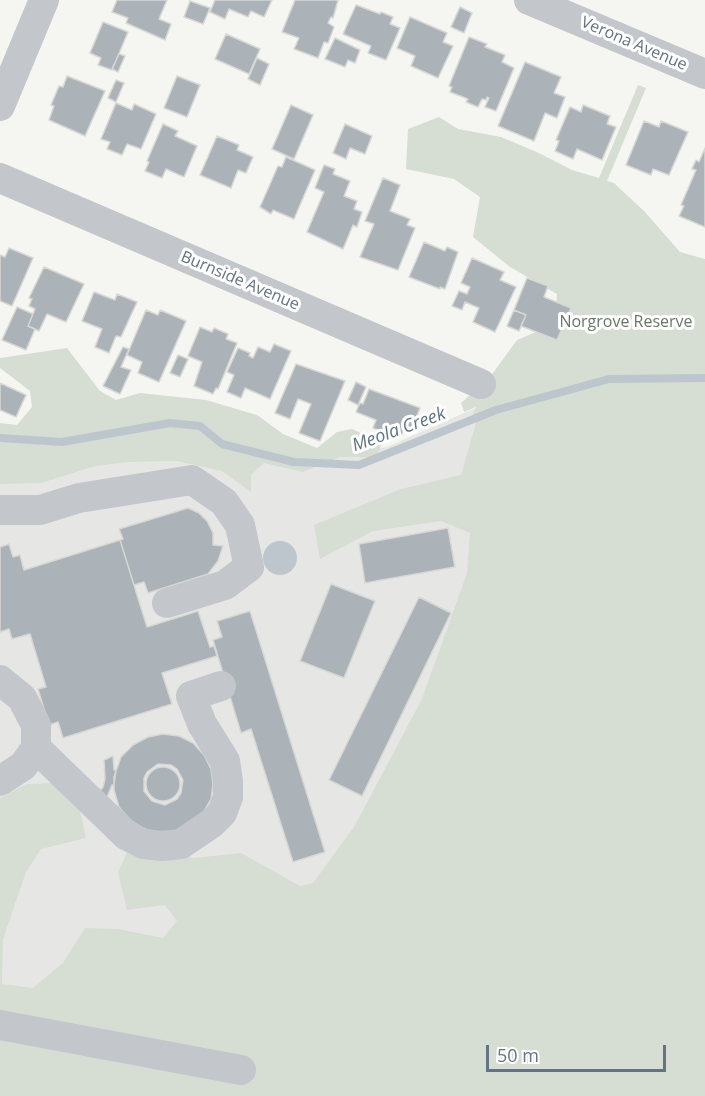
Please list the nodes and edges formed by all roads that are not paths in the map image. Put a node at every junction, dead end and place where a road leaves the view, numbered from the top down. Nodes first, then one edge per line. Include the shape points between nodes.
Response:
1 (44, 0) edge
2 (530, 0) edge
3 (705, 74) edge
4 (0, 106) edge
5 (0, 178) edge
6 (481, 384) dead end
7 (0, 510) edge
8 (167, 603) dead end
9 (0, 680) edge
10 (221, 686) dead end
11 (36, 748) junction
12 (0, 782) edge
13 (0, 1025) edge
14 (241, 1070) dead end

1 - 4 street
2 - 3 street, Verona Avenue
5 - 6 street, Burnside Avenue
7 - 8 street via 40,510 79,498 192,480 224,502 240,525 249,567 225,585
9 - 11 street via 22,698 36,725
10 - 11 street via 191,696 202,724 225,761 228,797 222,813 181,844 144,844 126,835
11 - 12 street via 22,766
13 - 14 street

